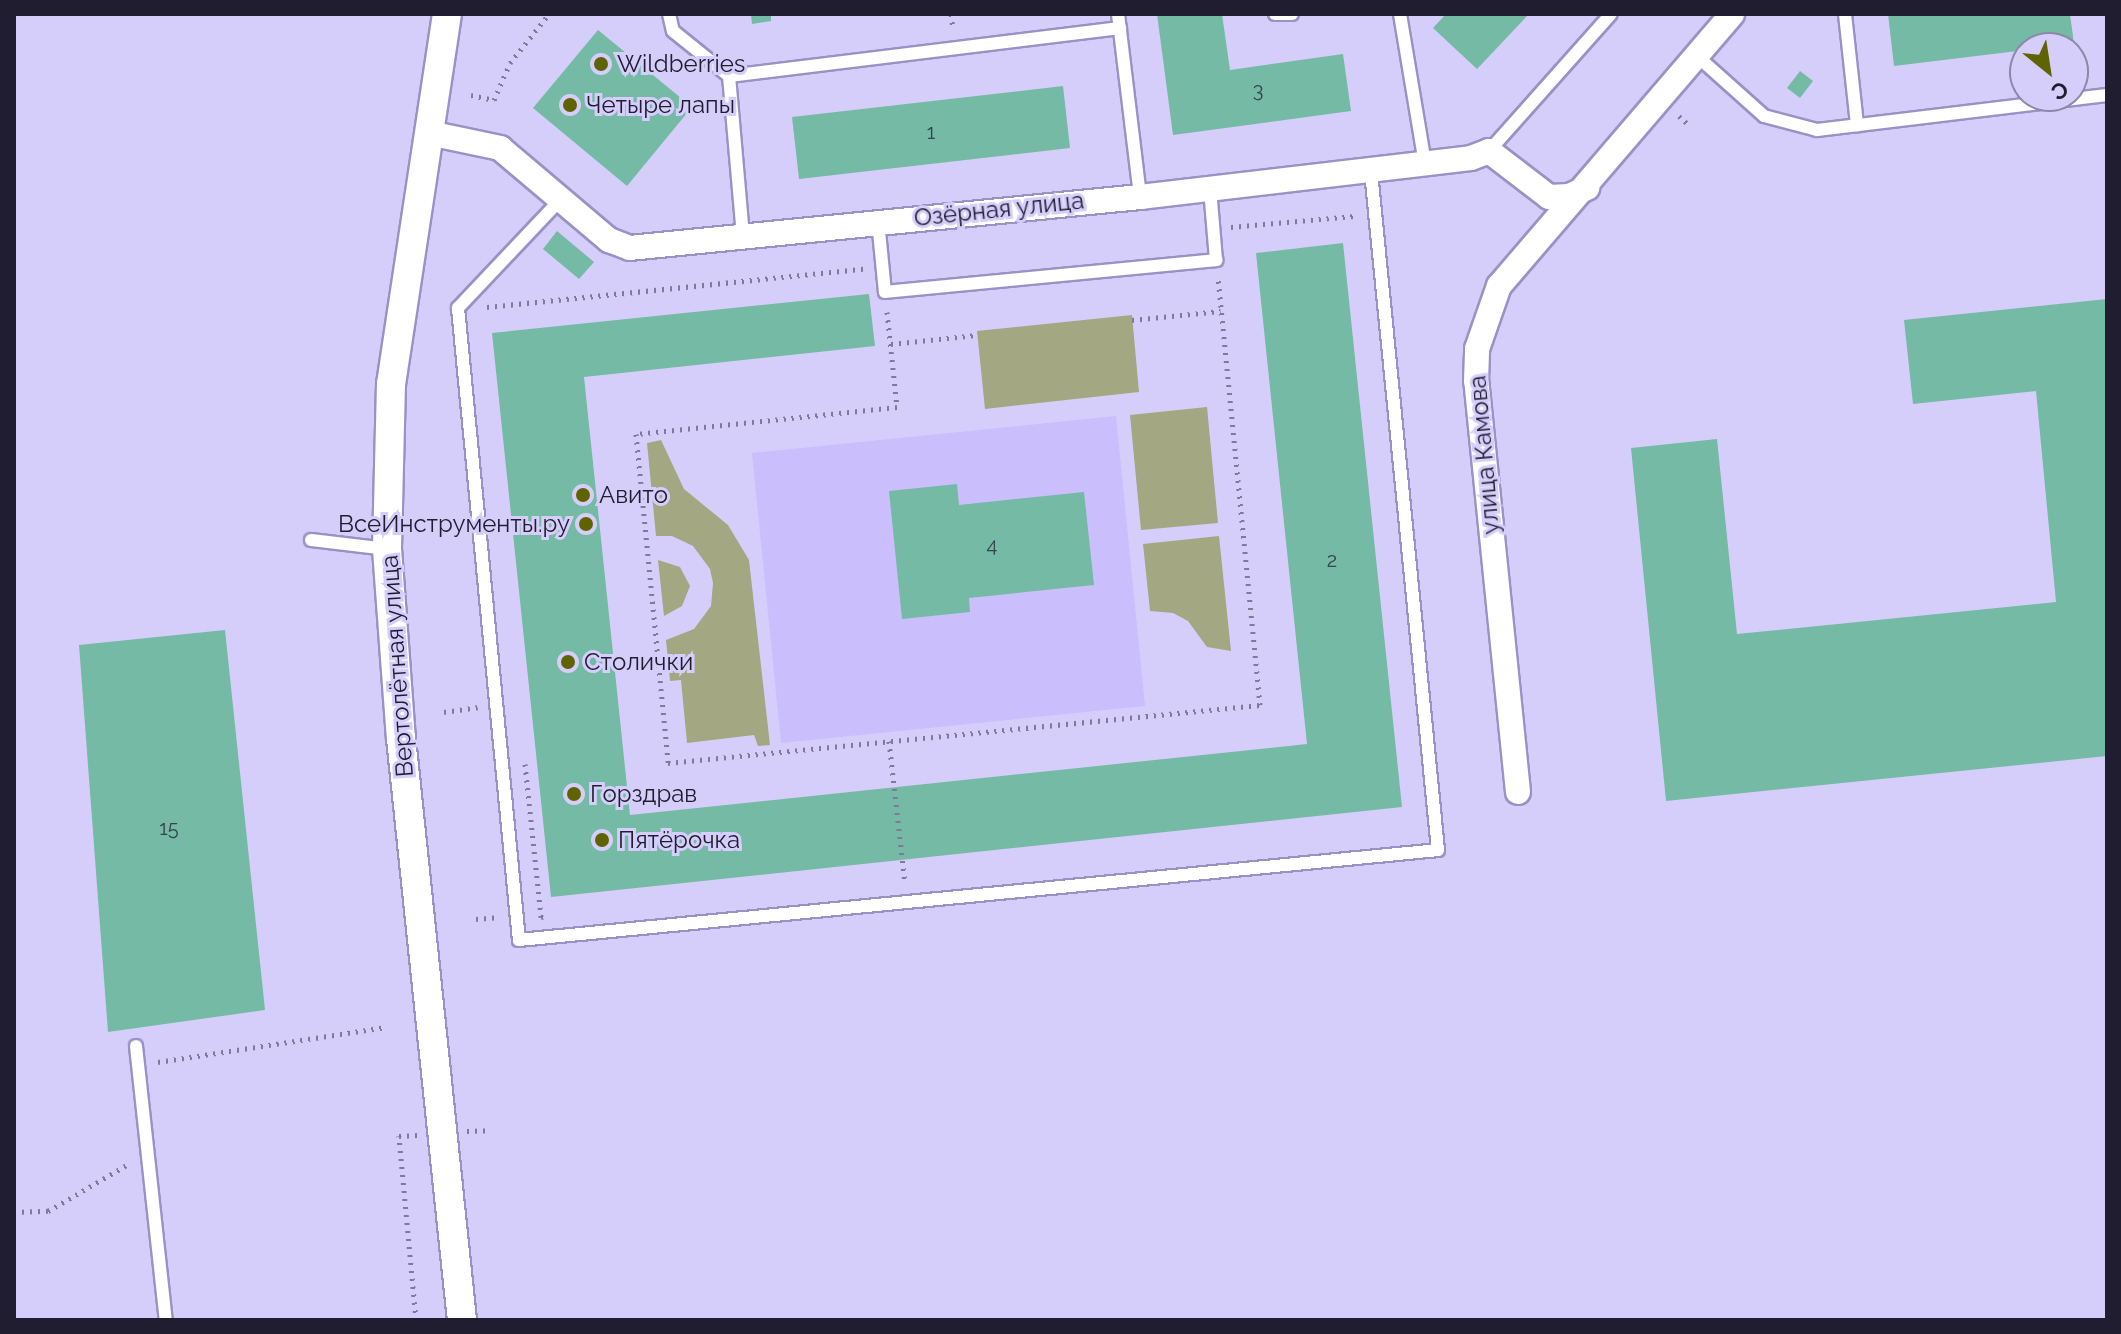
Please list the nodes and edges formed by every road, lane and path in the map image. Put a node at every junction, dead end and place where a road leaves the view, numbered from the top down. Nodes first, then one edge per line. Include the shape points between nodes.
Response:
1 (447, 14) edge
2 (549, 14) edge
3 (669, 14) edge
4 (1118, 14) edge
5 (1275, 14) edge
6 (1292, 14) edge
7 (1400, 14) edge
8 (1611, 14) edge
9 (1732, 14) edge
10 (1845, 14) edge
11 (1120, 28) junction
12 (1697, 56) junction
13 (729, 76) junction
14 (471, 95) dead end
15 (2107, 95) edge
16 (1675, 113) dead end
17 (1857, 125) junction
18 (1690, 126) dead end
19 (429, 133) junction
20 (1489, 151) junction
21 (1425, 164) junction
22 (1371, 171) junction
23 (1587, 188) junction
24 (1210, 189) junction
25 (1140, 197) junction
26 (561, 199) junction
27 (878, 221) junction
28 (1356, 230) dead end
29 (743, 235) junction
30 (1216, 260) junction
31 (872, 268) dead end
32 (885, 292) junction
33 (479, 308) dead end
34 (887, 311) junction
35 (1221, 311) junction
36 (876, 312) dead end
37 (1132, 320) dead end
38 (977, 335) dead end
39 (891, 344) junction
40 (311, 540) dead end
41 (387, 549) junction
42 (889, 741) junction
43 (524, 749) dead end
44 (1518, 792) dead end
45 (920, 881) dead end
46 (905, 882) junction
47 (889, 884) dead end
48 (907, 902) junction
49 (557, 915) dead end
50 (386, 1027) dead end
51 (136, 1046) dead end
52 (139, 1065) junction
53 (399, 1136) dead end
54 (148, 1152) junction
55 (14, 1212) edge
56 (166, 1320) edge
57 (416, 1320) edge
58 (462, 1320) edge

1 - 19 street, Вертолётная улица
2 - 14 path via 510,63 494,100
3 - 13 lane via 673,31
4 - 11 lane
5 - 6 lane
7 - 21 lane
8 - 20 lane
9 - 12 street, улица Камова
10 - 17 lane
11 - 13 lane
11 - 25 lane
12 - 17 lane via 1764,116 1817,130
12 - 23 street, улица Камова
13 - 29 lane
15 - 17 lane
16 - 18 path
19 - 26 street, Озёрная улица via 500,148
19 - 41 street, Вертолётная улица via 391,384
20 - 21 street, Озёрная улица
20 - 23 street via 1549,197
21 - 22 street, Озёрная улица
22 - 24 street, Озёрная улица
22 - 48 lane via 1438,850
23 - 44 street, улица Камова via 1499,286 1477,349
24 - 25 street, Озёрная улица
24 - 30 lane
25 - 27 street, Озёрная улица
26 - 29 street, Озёрная улица via 609,240 630,248
26 - 48 lane via 458,308 519,940
27 - 29 street, Озёрная улица
27 - 32 lane
28 - 30 path via 1355,214 1226,227 1229,258
30 - 32 lane
30 - 35 path
31 - 33 path
32 - 34 path
34 - 36 path
34 - 39 path
35 - 37 path
35 - 42 path via 1260,705
38 - 39 path
39 - 42 path via 897,407 636,434 668,763
40 - 41 lane
41 - 58 street, Вертолётная улица via 401,738
42 - 46 path
43 - 49 path via 541,917
45 - 46 path
46 - 47 path
46 - 48 path
50 - 52 path
51 - 52 lane
52 - 54 lane
53 - 57 path
54 - 55 path via 48,1211
54 - 56 lane

